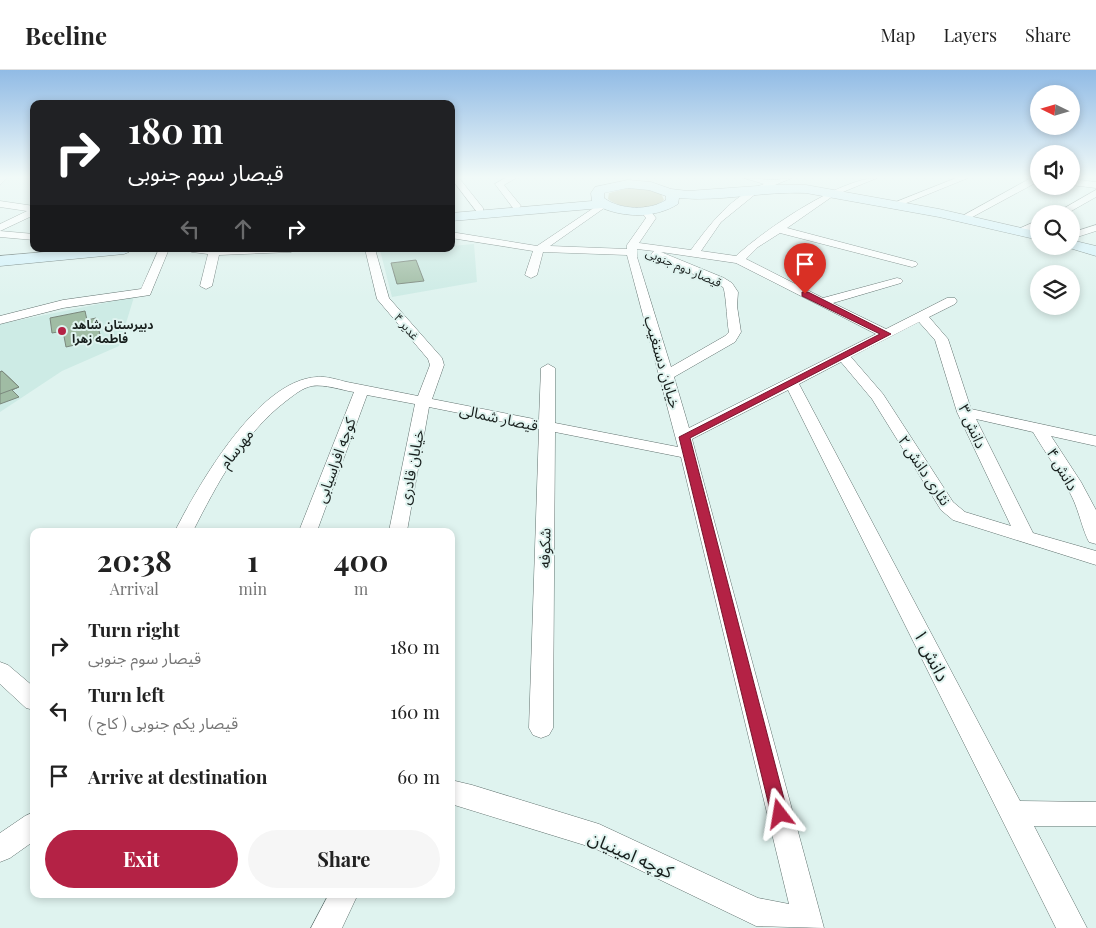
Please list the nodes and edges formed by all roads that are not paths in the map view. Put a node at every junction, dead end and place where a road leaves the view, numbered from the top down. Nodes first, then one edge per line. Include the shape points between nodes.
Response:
1 (16, 218) edge
2 (477, 218) edge
3 (576, 218) edge
4 (651, 218) edge
5 (721, 218) edge
6 (796, 218) edge
7 (957, 218) edge
8 (958, 218) edge
9 (962, 219) junction
10 (1030, 227) edge
11 (0, 228) edge
12 (1096, 228) edge
13 (778, 230) junction
14 (1020, 231) junction
15 (1080, 233) edge
16 (0, 234) edge
17 (1030, 234) edge
18 (456, 235) edge
19 (30, 236) edge
20 (1080, 246) edge
21 (539, 249) junction
22 (632, 249) junction
23 (1095, 250) edge
24 (41, 252) edge
25 (93, 252) edge
26 (163, 252) edge
27 (214, 252) joint
28 (257, 252) edge
29 (371, 252) edge
30 (694, 253) junction
31 (0, 256) edge
32 (739, 260) junction
33 (0, 261) edge
34 (912, 264) dead end
35 (531, 275) dead end
36 (897, 281) dead end
37 (206, 286) dead end
38 (951, 301) dead end
39 (822, 302) junction
40 (921, 316) junction
41 (0, 320) edge
42 (886, 334) junction
43 (842, 356) junction
44 (548, 368) dead end
45 (668, 375) junction
46 (791, 382) junction
47 (308, 383) joint
48 (362, 389) junction
49 (423, 402) junction
50 (964, 412) junction
51 (546, 427) junction
52 (1039, 429) junction
53 (1096, 441) edge
54 (687, 446) junction
55 (186, 528) edge
56 (309, 528) edge
57 (399, 528) edge
58 (1026, 538) junction
59 (1096, 538) edge
60 (1096, 558) edge
61 (0, 671) edge
62 (30, 693) edge
63 (541, 728) dead end
64 (455, 793) edge
65 (1013, 813) junction
66 (1096, 814) edge
67 (30, 828) edge
68 (0, 849) edge
69 (342, 898) edge
70 (808, 925) edge
71 (326, 928) edge
72 (1072, 928) edge

1 - 11 street
2 - 18 street
3 - 21 street
4 - 22 street
5 - 30 street
6 - 13 street
7 - 9 main road
8 - 9 main road
9 - 14 main road
10 - 14 street
12 - 15 street
13 - 32 street via 754,245
13 - 34 street
14 - 17 main road
16 - 19 street
18 - 21 street
20 - 23 main road
21 - 22 street
21 - 35 street
22 - 30 street
22 - 45 street, خیابان دستغیب
22 - 45 street, قیصار دوم جنوبی via 720,280 732,292 735,332 730,339
24 - 31 main road
25 - 33 main road
26 - 41 street via 146,292 63,304
27 - 28 street
27 - 37 street
29 - 49 street, غدیر ۴ via 383,299 435,358 437,365
30 - 32 street
32 - 39 street
36 - 39 street
38 - 40 street
39 - 42 street
40 - 42 street
40 - 50 street, دانش ۳ via 941,339
42 - 43 street
43 - 46 street
43 - 58 street, نثاری دانش ۲ via 878,397 947,506 959,516
44 - 51 street, شکوفه
45 - 54 street, خیابان دستغیب
46 - 54 street
46 - 65 street, دانش ۱
47 - 48 street, قیصار شمالی via 318,381
47 - 55 street, مهرسام via 294,388 265,412 245,435 197,505
48 - 49 street, قیصار شمالی
48 - 56 street, کوچه افراسیابی
49 - 51 street, قیصار شمالی
49 - 57 street, خیابان قادری
50 - 52 street
50 - 58 street, دانش ۳
51 - 54 street, قیصار شمالی
51 - 63 street, شکوفه
52 - 53 street
52 - 59 street, دانش ۴ via 1074,486 1094,525
54 - 70 street, خیابان دستغیب
58 - 60 street, نثاری دانش ۲
61 - 62 street
64 - 70 street, کوچه امینیان via 599,838 756,912
65 - 66 street
65 - 72 street, دانش ۱
67 - 68 street
69 - 71 street

